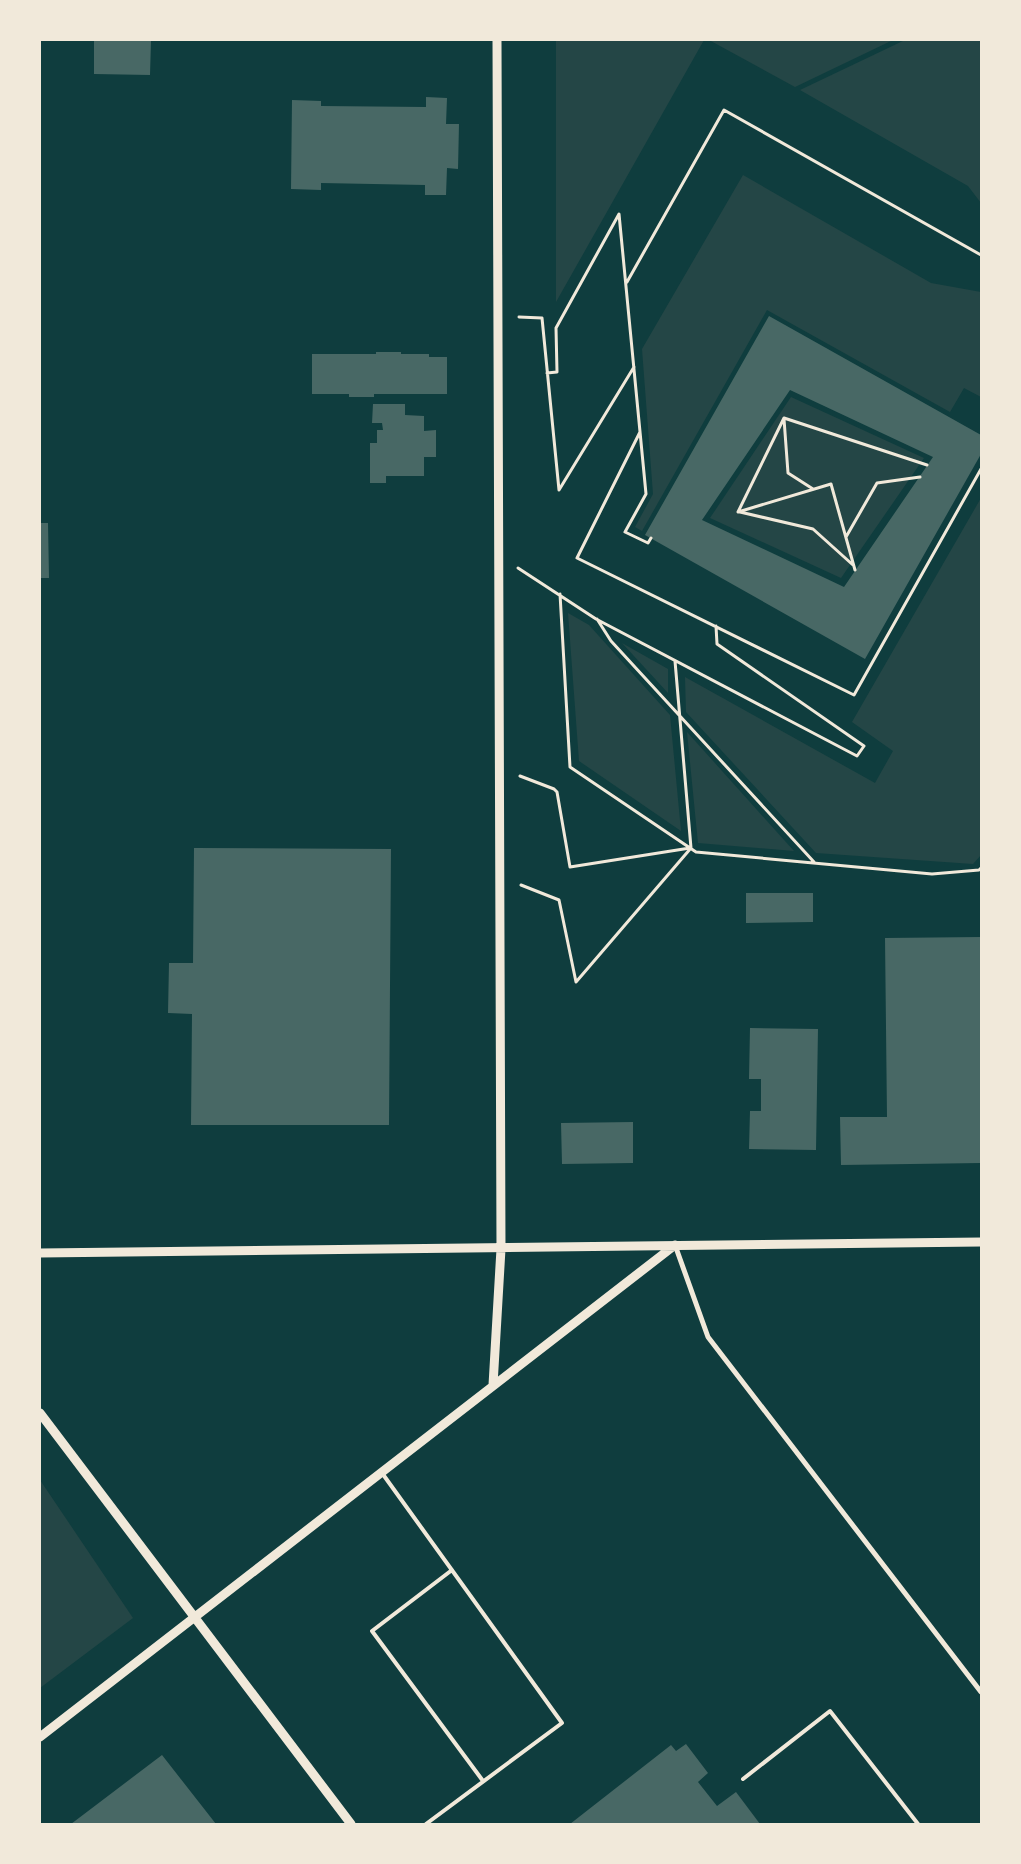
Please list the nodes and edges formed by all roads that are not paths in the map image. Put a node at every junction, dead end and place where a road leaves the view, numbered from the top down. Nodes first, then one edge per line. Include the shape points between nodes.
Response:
1 (497, 40) edge
2 (981, 1242) edge
3 (675, 1245) junction
4 (501, 1249) junction
5 (40, 1253) edge
6 (494, 1385) junction
7 (40, 1413) edge
8 (381, 1472) junction
9 (452, 1570) junction
10 (193, 1617) junction
11 (981, 1692) edge
12 (40, 1737) edge
13 (743, 1779) dead end
14 (484, 1781) junction
15 (351, 1824) edge
16 (426, 1824) edge
17 (918, 1824) edge

1 - 4 street
2 - 3 street
3 - 4 street
3 - 6 street
3 - 11 street via 708,1337
4 - 5 street
4 - 6 street
6 - 8 street
7 - 10 street
8 - 9 lane
8 - 10 street
9 - 14 lane via 562,1723
9 - 14 lane via 372,1631
10 - 12 street
10 - 15 street
13 - 17 lane via 830,1711
14 - 16 lane

